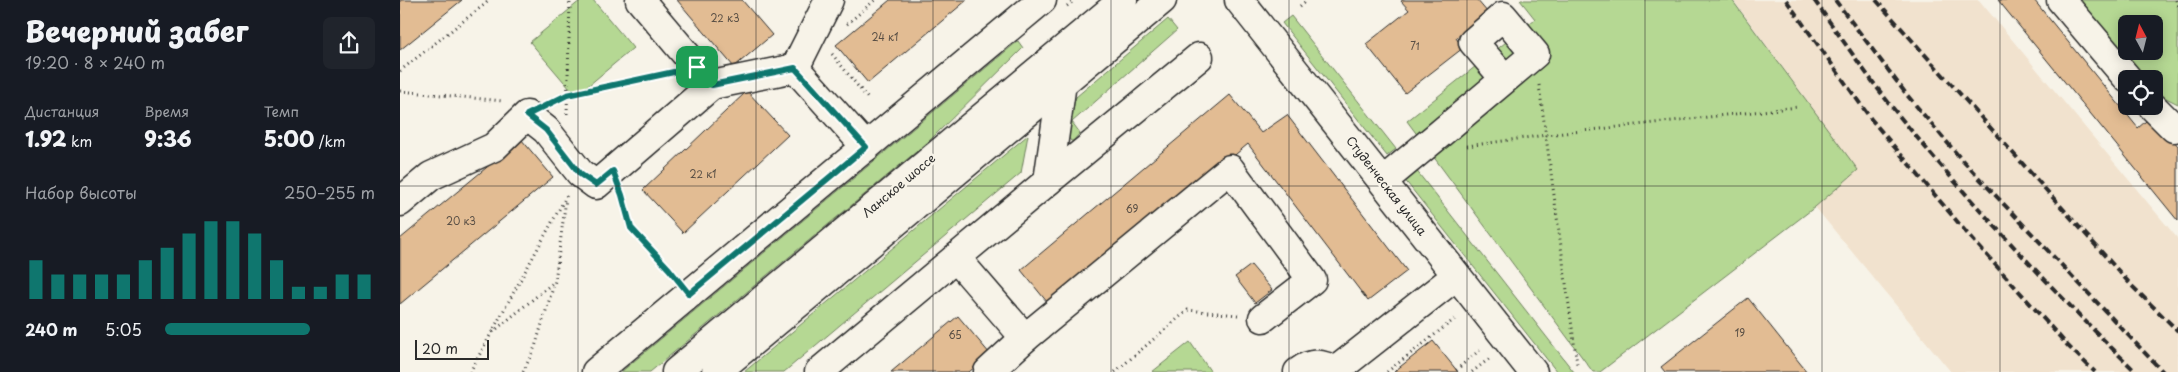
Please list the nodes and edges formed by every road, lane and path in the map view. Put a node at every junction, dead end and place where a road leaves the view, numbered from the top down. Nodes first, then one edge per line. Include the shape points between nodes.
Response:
1 (490, 0) edge
2 (570, 0) edge
3 (640, 0) edge
4 (828, 0) edge
5 (1042, 0) edge
6 (1123, 0) edge
7 (1162, 0) edge
8 (1239, 0) edge
9 (1307, 0) edge
10 (2061, 0) edge
11 (2176, 0) edge
12 (1300, 6) dead end
13 (2178, 6) edge
14 (829, 51) dead end
15 (1535, 54) junction
16 (1199, 58) dead end
17 (795, 68) junction
18 (2120, 70) edge
19 (400, 71) edge
20 (705, 76) junction
21 (1505, 80) junction
22 (1062, 84) junction
23 (400, 91) edge
24 (567, 95) junction
25 (869, 100) dead end
26 (1798, 107) dead end
27 (527, 115) junction
28 (2162, 115) edge
29 (2177, 129) edge
30 (1546, 135) junction
31 (866, 147) junction
32 (1463, 147) dead end
33 (613, 171) junction
34 (571, 176) junction
35 (1048, 181) junction
36 (1383, 181) junction
37 (400, 202) edge
38 (956, 258) junction
39 (1456, 276) junction
40 (555, 281) junction
41 (689, 294) junction
42 (1263, 318) joint
43 (1456, 318) dead end
44 (491, 334) junction
45 (1025, 338) junction
46 (1481, 350) dead end
47 (1489, 359) dead end
48 (1577, 364) dead end
49 (1456, 370) dead end
50 (470, 372) edge
51 (523, 372) edge
52 (596, 372) edge
53 (676, 372) edge
54 (716, 372) edge
55 (819, 372) edge
56 (988, 372) edge
57 (1115, 372) edge
58 (1298, 372) edge
59 (1335, 372) edge
60 (1387, 372) edge
61 (1472, 372) edge
62 (1533, 372) edge

1 - 19 path
2 - 24 path
3 - 20 street
4 - 17 street
5 - 31 street
6 - 53 street, Ланское шоссе
7 - 22 street, Ланское шоссе
8 - 36 street, Студенческая улица
9 - 12 path
10 - 18 street
11 - 13 path
14 - 25 path
15 - 21 street
15 - 21 street via 1503,16 1473,42
15 - 30 path
16 - 35 street
17 - 20 street
17 - 31 street
20 - 24 path
20 - 33 street
21 - 36 street
22 - 35 street
22 - 54 street, Ланское шоссе
23 - 27 path via 514,102
24 - 27 path
24 - 34 path
26 - 30 path
27 - 34 street via 546,130
27 - 37 street via 494,147 431,176
28 - 29 street
30 - 32 path
30 - 48 path
31 - 41 street
33 - 34 street via 596,185
33 - 41 path via 631,228
34 - 40 path
34 - 44 path
35 - 38 street
36 - 39 street, Студенческая улица
38 - 45 street
38 - 55 street
39 - 59 street
39 - 62 street, Студенческая улица
40 - 44 path
40 - 51 path via 535,347
41 - 52 street
42 - 45 street via 1312,280 1230,169
42 - 57 path via 1188,310
43 - 60 path
44 - 50 path
45 - 56 street
46 - 49 path
47 - 61 path
58 - 59 street via 1314,363

